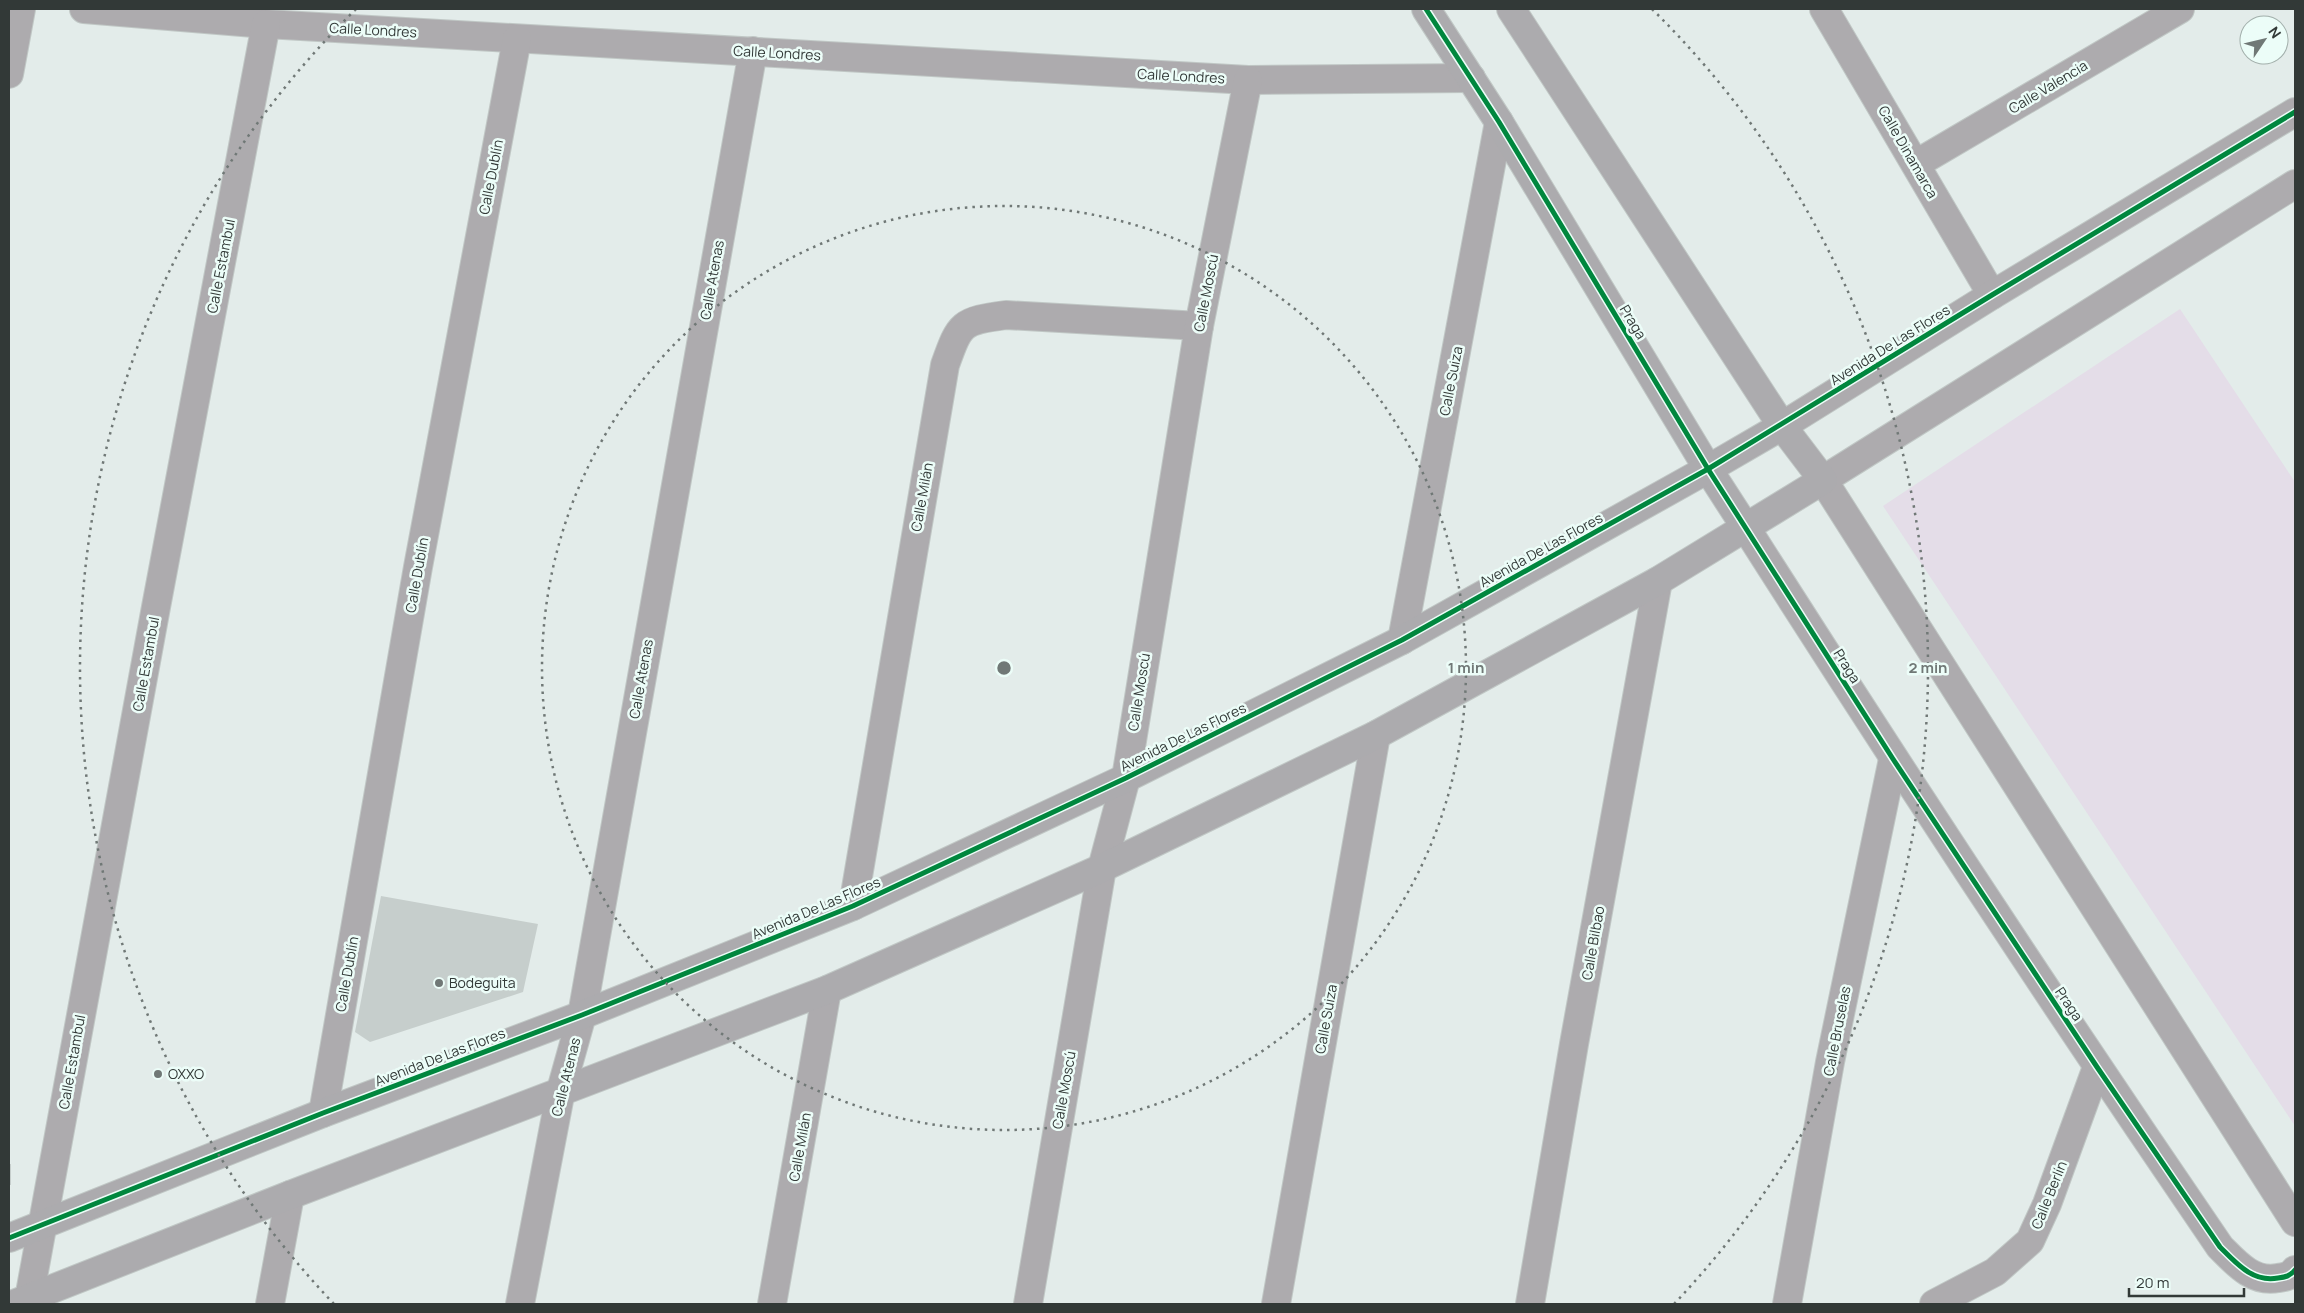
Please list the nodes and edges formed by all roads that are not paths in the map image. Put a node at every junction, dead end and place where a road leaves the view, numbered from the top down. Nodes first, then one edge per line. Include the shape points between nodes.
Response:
1 (21, 9) edge
2 (84, 9) edge
3 (1426, 9) edge
4 (1511, 9) edge
5 (1824, 9) edge
6 (2180, 9) edge
7 (266, 24) junction
8 (517, 39) junction
9 (753, 51) junction
10 (9, 74) edge
11 (1470, 78) junction
12 (1248, 80) junction
13 (2295, 112) edge
14 (1499, 122) junction
15 (1916, 164) junction
16 (2295, 184) edge
17 (1992, 295) junction
18 (1199, 326) junction
19 (1782, 426) junction
20 (1708, 469) junction
21 (1823, 480) junction
22 (1746, 528) junction
23 (1658, 582) junction
24 (1402, 640) junction
25 (1376, 735) junction
26 (1893, 759) junction
27 (1126, 778) junction
28 (1102, 868) junction
29 (853, 906) junction
30 (828, 990) junction
31 (582, 1015) junction
32 (2096, 1067) junction
33 (561, 1090) junction
34 (323, 1113) junction
35 (290, 1195) junction
36 (2295, 1222) edge
37 (42, 1225) junction
38 (9, 1238) edge
39 (2295, 1270) edge
40 (24, 1302) edge
41 (270, 1304) edge
42 (520, 1304) edge
43 (772, 1304) edge
44 (1028, 1304) edge
45 (1276, 1304) edge
46 (1530, 1304) edge
47 (1787, 1304) edge
48 (1934, 1304) edge

1 - 10 street
2 - 7 street, Calle Londres
3 - 11 street, Praga
4 - 19 street
5 - 15 street, Calle Dinamarca
6 - 15 street, Calle Valencia
7 - 8 street, Calle Londres
7 - 37 street, Calle Estambul
8 - 9 street, Calle Londres
8 - 34 street, Calle Dublín via 418,567
9 - 12 street, Calle Londres
9 - 31 street, Calle Atenas
11 - 12 street, Calle Londres
11 - 14 street, Praga
12 - 18 street, Calle Moscú
13 - 17 street, Avenida De Las Flores
14 - 20 street, Praga
14 - 24 street, Calle Suiza
15 - 17 street, Calle Dinamarca
16 - 21 street
17 - 19 street, Avenida De Las Flores
18 - 27 street, Calle Moscú
18 - 29 street, Calle Milán via 1006,314 974,319 956,334 945,365
19 - 20 street, Avenida De Las Flores
19 - 21 street
20 - 22 street, Praga
20 - 24 street, Avenida De Las Flores
21 - 22 street
21 - 36 street
22 - 23 street
22 - 26 street, Praga
23 - 25 street
23 - 46 street, Calle Bilbao
24 - 27 street, Avenida De Las Flores
25 - 28 street
25 - 45 street, Calle Suiza
26 - 32 street, Praga
26 - 47 street, Calle Bruselas via 1830,1062
27 - 28 street, Calle Moscú
27 - 29 street, Avenida De Las Flores
28 - 30 street
28 - 44 street, Calle Moscú
29 - 31 street, Avenida De Las Flores
30 - 33 street
30 - 43 street, Calle Milán
31 - 33 street, Calle Atenas
31 - 34 street, Avenida De Las Flores
32 - 39 street, Praga via 2220,1247 2246,1272 2268,1280 2290,1276
32 - 48 street, Calle Berlín via 2047,1204 2030,1241 1995,1272
33 - 35 street
33 - 42 street, Calle Atenas
34 - 37 street, Avenida De Las Flores
35 - 40 street
35 - 41 street
37 - 38 street, Avenida De Las Flores
37 - 40 street, Calle Estambul

